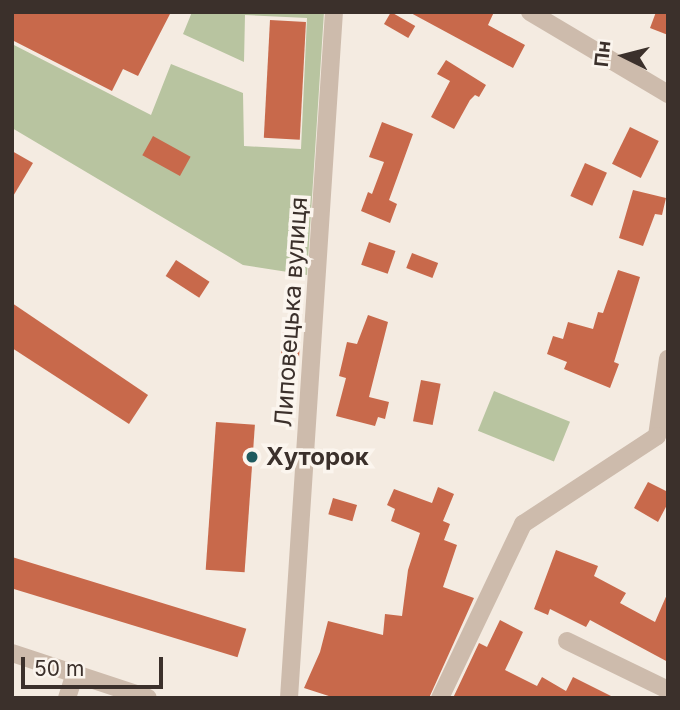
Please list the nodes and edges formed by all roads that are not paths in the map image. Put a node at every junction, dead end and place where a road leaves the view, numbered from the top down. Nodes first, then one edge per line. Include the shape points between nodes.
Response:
1 (334, 12) edge
2 (530, 12) edge
3 (668, 93) edge
4 (668, 359) edge
5 (663, 439) edge
6 (567, 641) dead end
7 (12, 653) edge
8 (75, 674) junction
9 (668, 690) edge
10 (67, 698) edge
11 (148, 698) edge
12 (289, 698) edge
13 (440, 698) edge

1 - 12 street, Липовецька вулиця
2 - 3 street
4 - 5 street
5 - 13 street via 523,524
6 - 9 street
7 - 8 street
8 - 10 street
8 - 11 street

